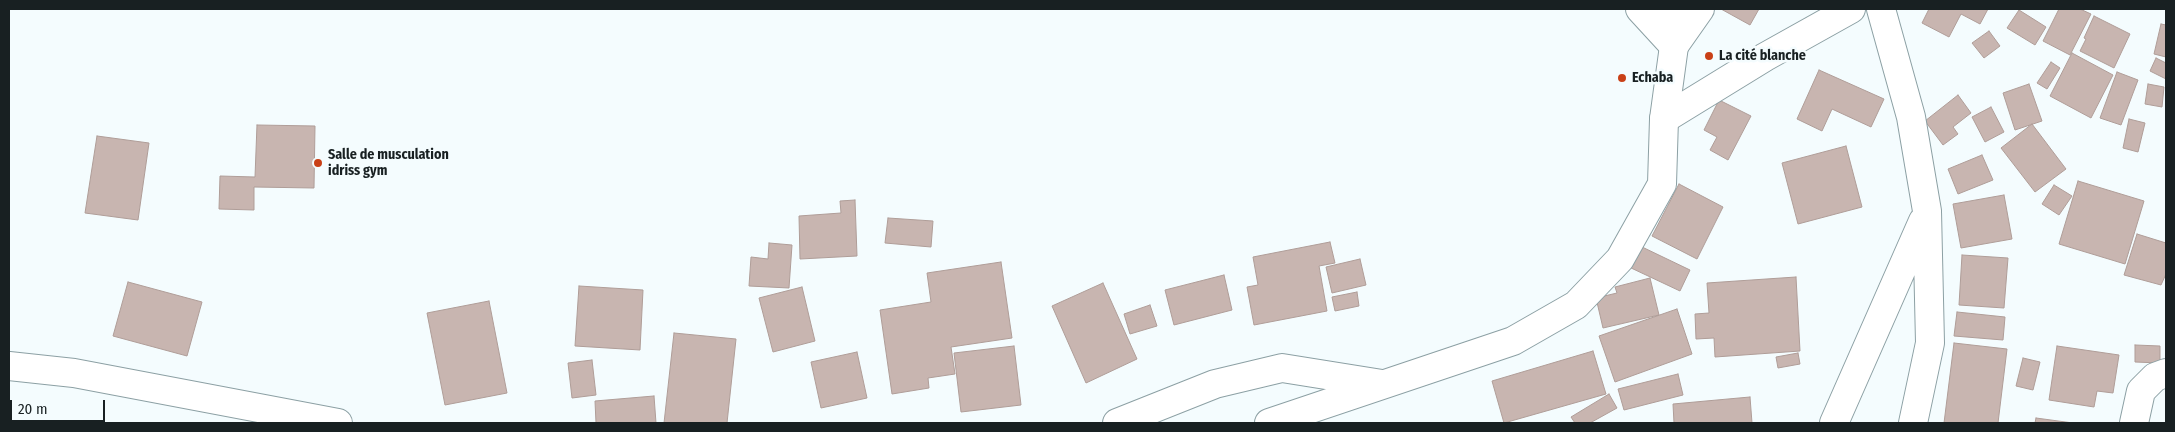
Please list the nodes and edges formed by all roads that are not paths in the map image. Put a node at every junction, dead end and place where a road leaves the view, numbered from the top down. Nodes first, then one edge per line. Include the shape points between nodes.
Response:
1 (1640, 9) edge
2 (1669, 9) edge
3 (1700, 9) edge
4 (1851, 9) edge
5 (1881, 9) edge
6 (1674, 46) junction
7 (1664, 119) junction
8 (1927, 211) junction
9 (9, 366) edge
10 (2166, 372) edge
11 (1382, 384) junction
12 (338, 423) edge
13 (1117, 423) edge
14 (1269, 423) edge
15 (1834, 423) edge
16 (1913, 423) edge
17 (2134, 423) edge

1 - 6 street
2 - 6 street
3 - 6 street
4 - 7 street
5 - 8 street via 1911,117
6 - 7 street
7 - 11 street via 1662,184 1620,259 1576,305 1513,341
8 - 15 street
8 - 16 street via 1930,343
9 - 12 street via 74,373
10 - 17 street via 2155,377 2141,391
11 - 13 street via 1282,368 1215,384
11 - 14 street

